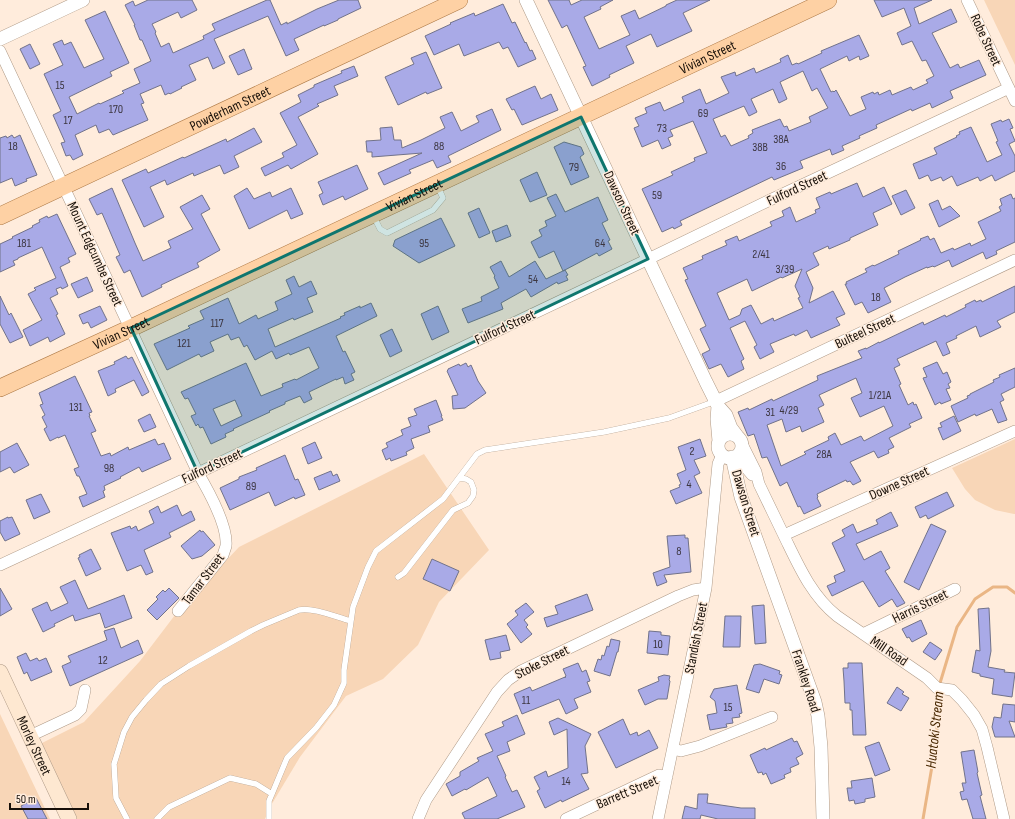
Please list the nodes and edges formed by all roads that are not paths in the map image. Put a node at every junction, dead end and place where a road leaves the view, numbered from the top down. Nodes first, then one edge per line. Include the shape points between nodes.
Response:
1 (83, 0) edge
2 (459, 0) edge
3 (526, 0) edge
4 (828, 0) edge
5 (967, 0) edge
6 (0, 39) edge
7 (0, 51) edge
8 (1009, 88) junction
9 (1015, 101) edge
10 (581, 117) junction
11 (437, 184) junction
12 (64, 186) junction
13 (373, 214) junction
14 (0, 216) edge
15 (648, 259) junction
16 (1015, 260) edge
17 (131, 328) junction
18 (0, 388) edge
19 (717, 404) junction
20 (1015, 431) edge
21 (739, 439) junction
22 (719, 441) junction
23 (730, 456) junction
24 (198, 473) junction
25 (458, 478) junction
26 (759, 484) junction
27 (784, 535) junction
28 (226, 545) joint
29 (760, 549) joint
30 (0, 566) edge
31 (398, 577) dead end
32 (706, 588) junction
33 (955, 589) dead end
34 (178, 611) dead end
35 (350, 621) junction
36 (863, 634) junction
37 (0, 672) edge
38 (84, 690) dead end
39 (772, 717) dead end
40 (30, 736) junction
41 (673, 749) junction
42 (667, 777) junction
43 (272, 794) junction
44 (69, 819) edge
45 (126, 819) edge
46 (157, 819) edge
47 (269, 819) edge
48 (418, 819) edge
49 (566, 819) edge
50 (658, 819) edge
51 (823, 819) edge
52 (1004, 819) edge

1 - 6 street
2 - 12 main road, Powderham Street
3 - 10 street, Dawson Street
4 - 10 main road, Vivian Street
5 - 8 street, Robe Street
7 - 12 street, Mount Edgcumbe Street
8 - 9 street, Robe Street
8 - 15 street, Fulford Street
10 - 11 main road, Vivian Street
10 - 15 street, Dawson Street
11 - 13 main road, Vivian Street
11 - 13 lane via 443,198 433,210 387,233 380,229
12 - 14 main road, Powderham Street
12 - 17 street, Mount Edgcumbe Street
13 - 17 main road, Vivian Street
15 - 19 street, Dawson Street
15 - 24 street, Fulford Street
16 - 19 street, Bulteel Street
17 - 18 main road, Vivian Street
17 - 24 street, Mount Edgcumbe Street
19 - 21 street, Dawson Street
19 - 22 street, Dawson Street
19 - 25 lane via 669,418 604,432 485,450 477,454
20 - 27 street, Downe Street
21 - 22 street via 734,435 727,435
21 - 23 street via 739,454
21 - 26 street, Mill Road via 756,472
22 - 23 street via 718,448
23 - 26 street, Mill Road via 747,468
23 - 29 street, Dawson Street via 741,497
23 - 32 street, Standish Street via 718,464
24 - 28 street, Mount Edgcumbe Street via 223,526
24 - 30 street, Fulford Street
25 - 31 lane via 471,482 473,496 468,503 453,510 404,573
25 - 35 lane via 443,499 376,551 353,607
26 - 27 street, Mill Road
27 - 36 street, Mill Road via 798,566 820,600
28 - 34 street, Tamar Street via 223,555
29 - 51 street, Frankley Road via 818,716
32 - 41 street, Standish Street
32 - 48 street, Stoke Street via 678,596 508,680 497,692 426,800
33 - 36 street, Harris Street
35 - 43 lane via 344,683 334,705 287,758
35 - 45 lane via 314,610 299,610 251,631 161,684 132,717 124,732 114,764 116,798
36 - 52 street, Mill Road via 927,678 937,688 952,690 974,715 982,728
37 - 40 main road, Morley Street
38 - 40 street via 81,708 75,715
39 - 41 street via 700,746 681,751
40 - 44 main road, Morley Street
41 - 42 street, Standish Street
42 - 49 street, Barrett Street via 660,775
42 - 50 street, Standish Street
43 - 46 lane via 256,784 230,778 169,807
43 - 47 lane via 269,801

